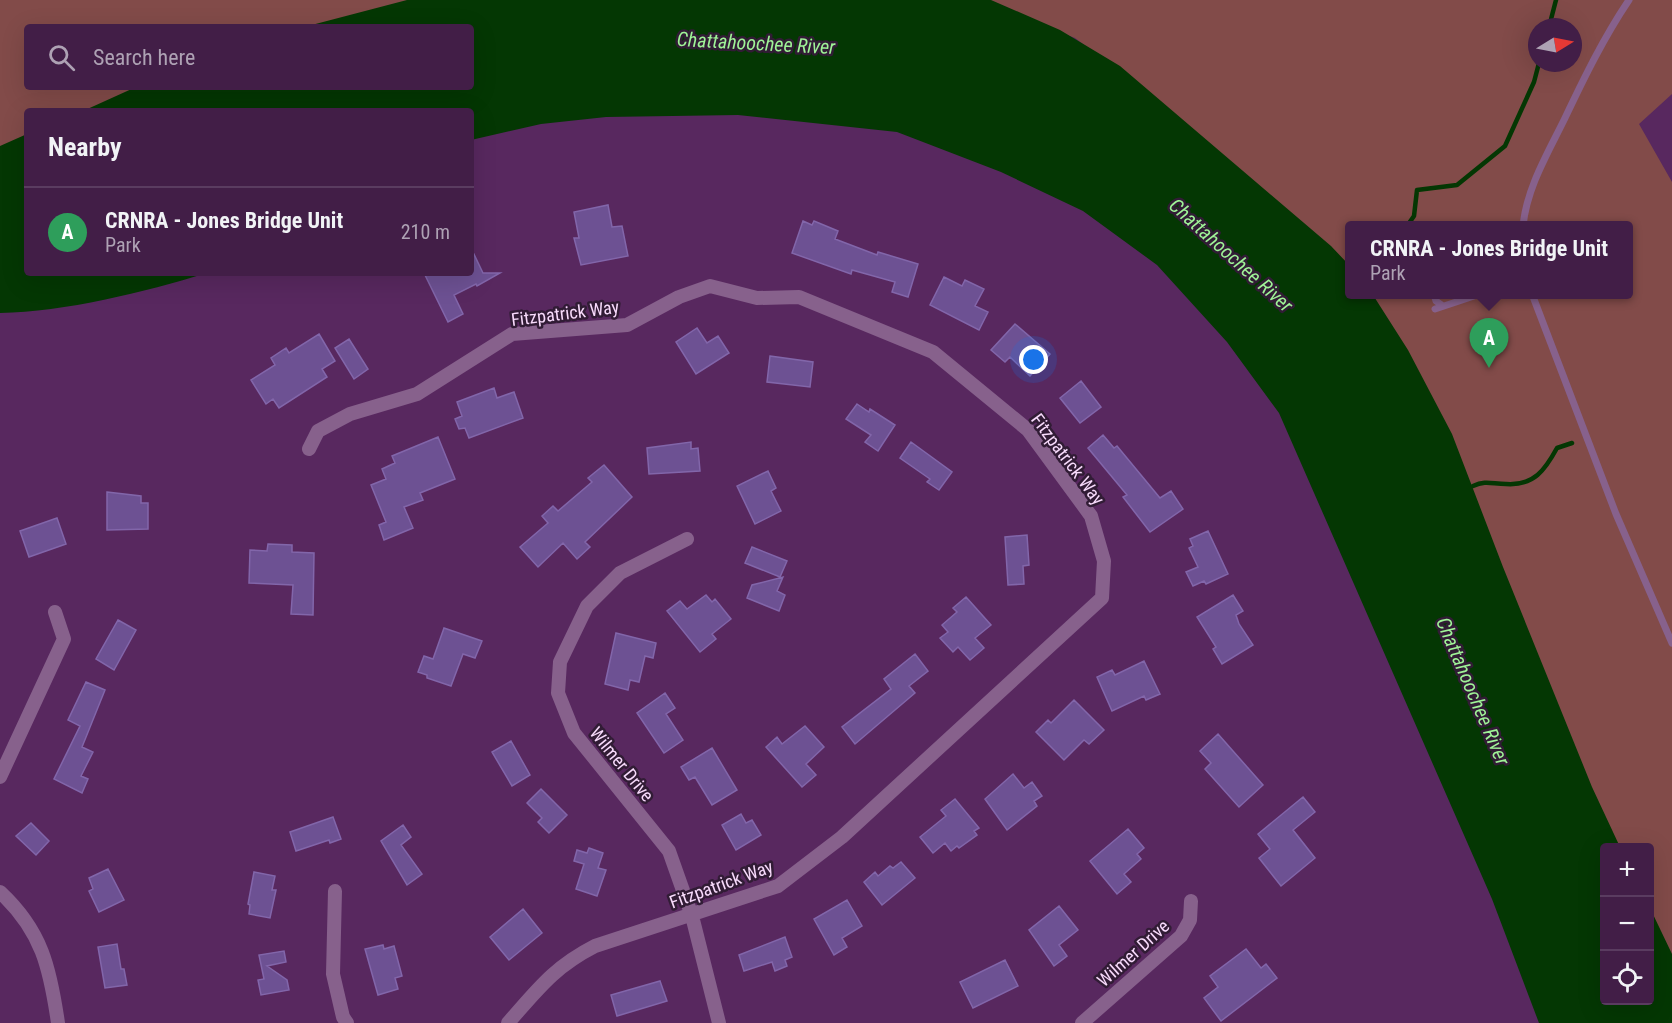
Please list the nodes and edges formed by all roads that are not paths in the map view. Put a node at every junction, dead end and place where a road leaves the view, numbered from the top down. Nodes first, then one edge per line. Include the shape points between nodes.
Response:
1 (1629, 0) edge
2 (1523, 221) edge
3 (1435, 299) edge
4 (1457, 299) edge
5 (1534, 299) edge
6 (309, 449) dead end
7 (687, 539) dead end
8 (56, 612) dead end
9 (1672, 643) edge
10 (0, 777) edge
11 (335, 891) dead end
12 (0, 892) edge
13 (1191, 901) dead end
14 (692, 915) junction
15 (58, 1023) edge
16 (347, 1023) edge
17 (508, 1023) edge
18 (719, 1023) edge
19 (1082, 1023) edge

1 - 2 lane via 1590,66 1541,167 1525,204
3 - 4 lane via 1439,307
5 - 9 lane via 1616,514
6 - 14 street, Fitzpatrick Way via 318,431 350,414 417,394 512,334 627,325 679,297 710,286 757,298 799,297 933,352 1028,430 1091,516 1104,561 1102,598 842,837 778,886
7 - 14 street, Wilmer Drive via 620,573 586,606 560,662 558,693 574,733 669,851
8 - 10 street via 64,639
11 - 16 street via 333,974
12 - 15 street via 27,921 40,944 49,966
13 - 19 street, Wilmer Drive via 1190,920 1181,936
14 - 17 street, Fitzpatrick Way via 575,956 550,973
14 - 18 street, Wilmer Drive

